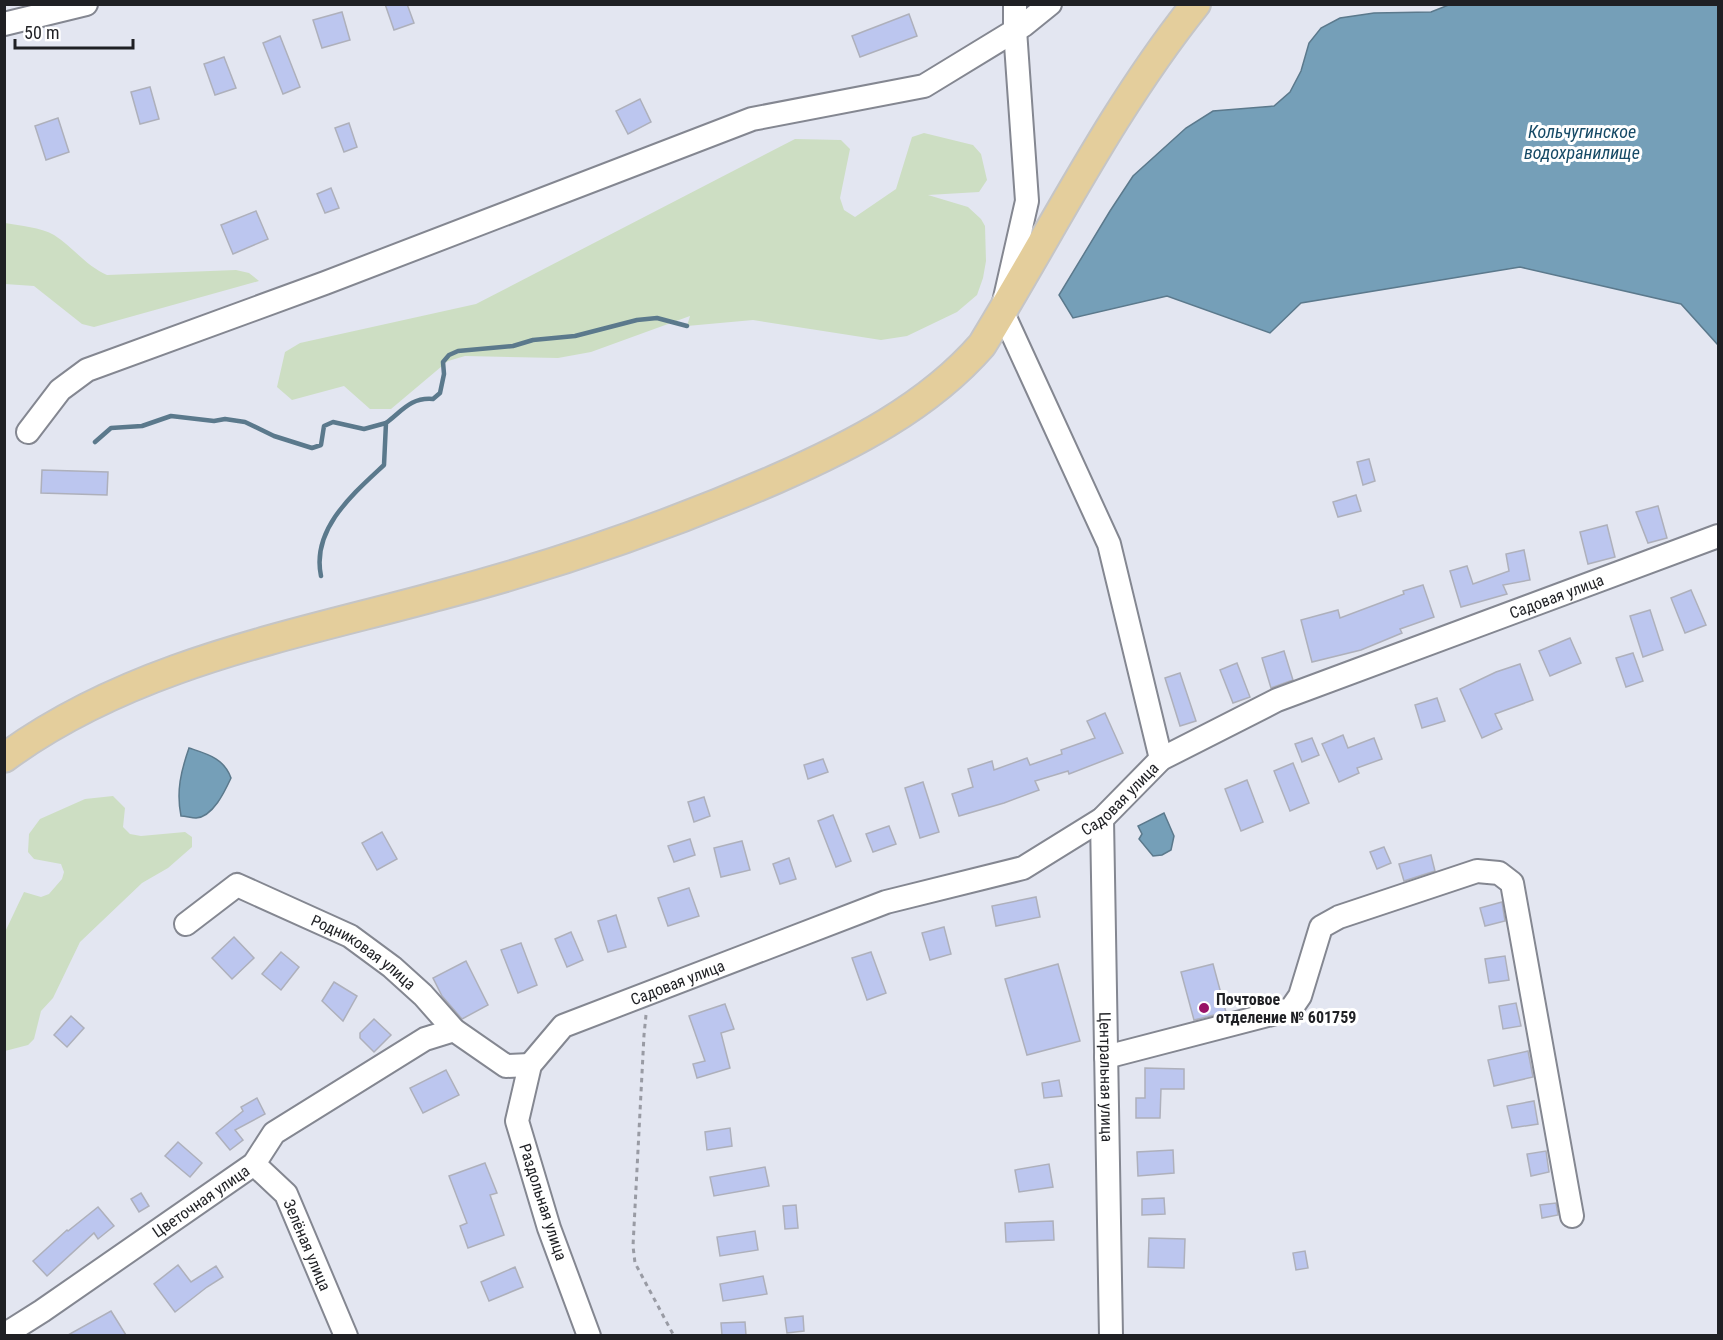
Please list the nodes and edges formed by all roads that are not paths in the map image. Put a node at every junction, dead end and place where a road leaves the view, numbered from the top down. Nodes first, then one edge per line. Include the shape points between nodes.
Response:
1 (86, 4) edge
2 (1015, 4) edge
3 (1050, 4) edge
4 (1196, 4) edge
5 (4, 24) edge
6 (1015, 30) junction
7 (1002, 311) junction
8 (28, 432) dead end
9 (1719, 536) edge
10 (4, 758) edge
11 (1161, 759) junction
12 (1102, 819) junction
13 (186, 924) dead end
14 (454, 1030) junction
15 (1106, 1056) junction
16 (530, 1065) junction
17 (254, 1164) junction
18 (1572, 1216) dead end
19 (4, 1335) edge
20 (346, 1335) edge
21 (589, 1335) edge
22 (1111, 1335) edge

1 - 5 street
2 - 6 street
3 - 6 street
4 - 7 main road via 1123,107
6 - 7 street via 1027,201
6 - 8 street via 924,86 752,119 87,370 60,390
7 - 10 main road via 982,345 947,381 886,423 806,466 727,500 561,560 175,669 64,719
7 - 11 street via 1109,544
9 - 11 street, Садовая улица via 1277,700
11 - 12 street, Садовая улица
12 - 15 street, Центральная улица
12 - 16 street, Садовая улица via 1023,868 886,902 563,1026
13 - 14 street, Родниковая улица via 237,885 350,936 423,995
14 - 16 street, Родниковая улица via 506,1066
14 - 17 street, Цветочная улица via 424,1039 274,1133
15 - 18 street via 1291,1009 1300,996 1321,927 1339,917 1477,871 1498,873 1512,883
15 - 22 street, Центральная улица
16 - 21 street, Раздольная улица via 518,1121 549,1228
17 - 19 street, Цветочная улица
17 - 20 street, Зелёная улица via 286,1194

